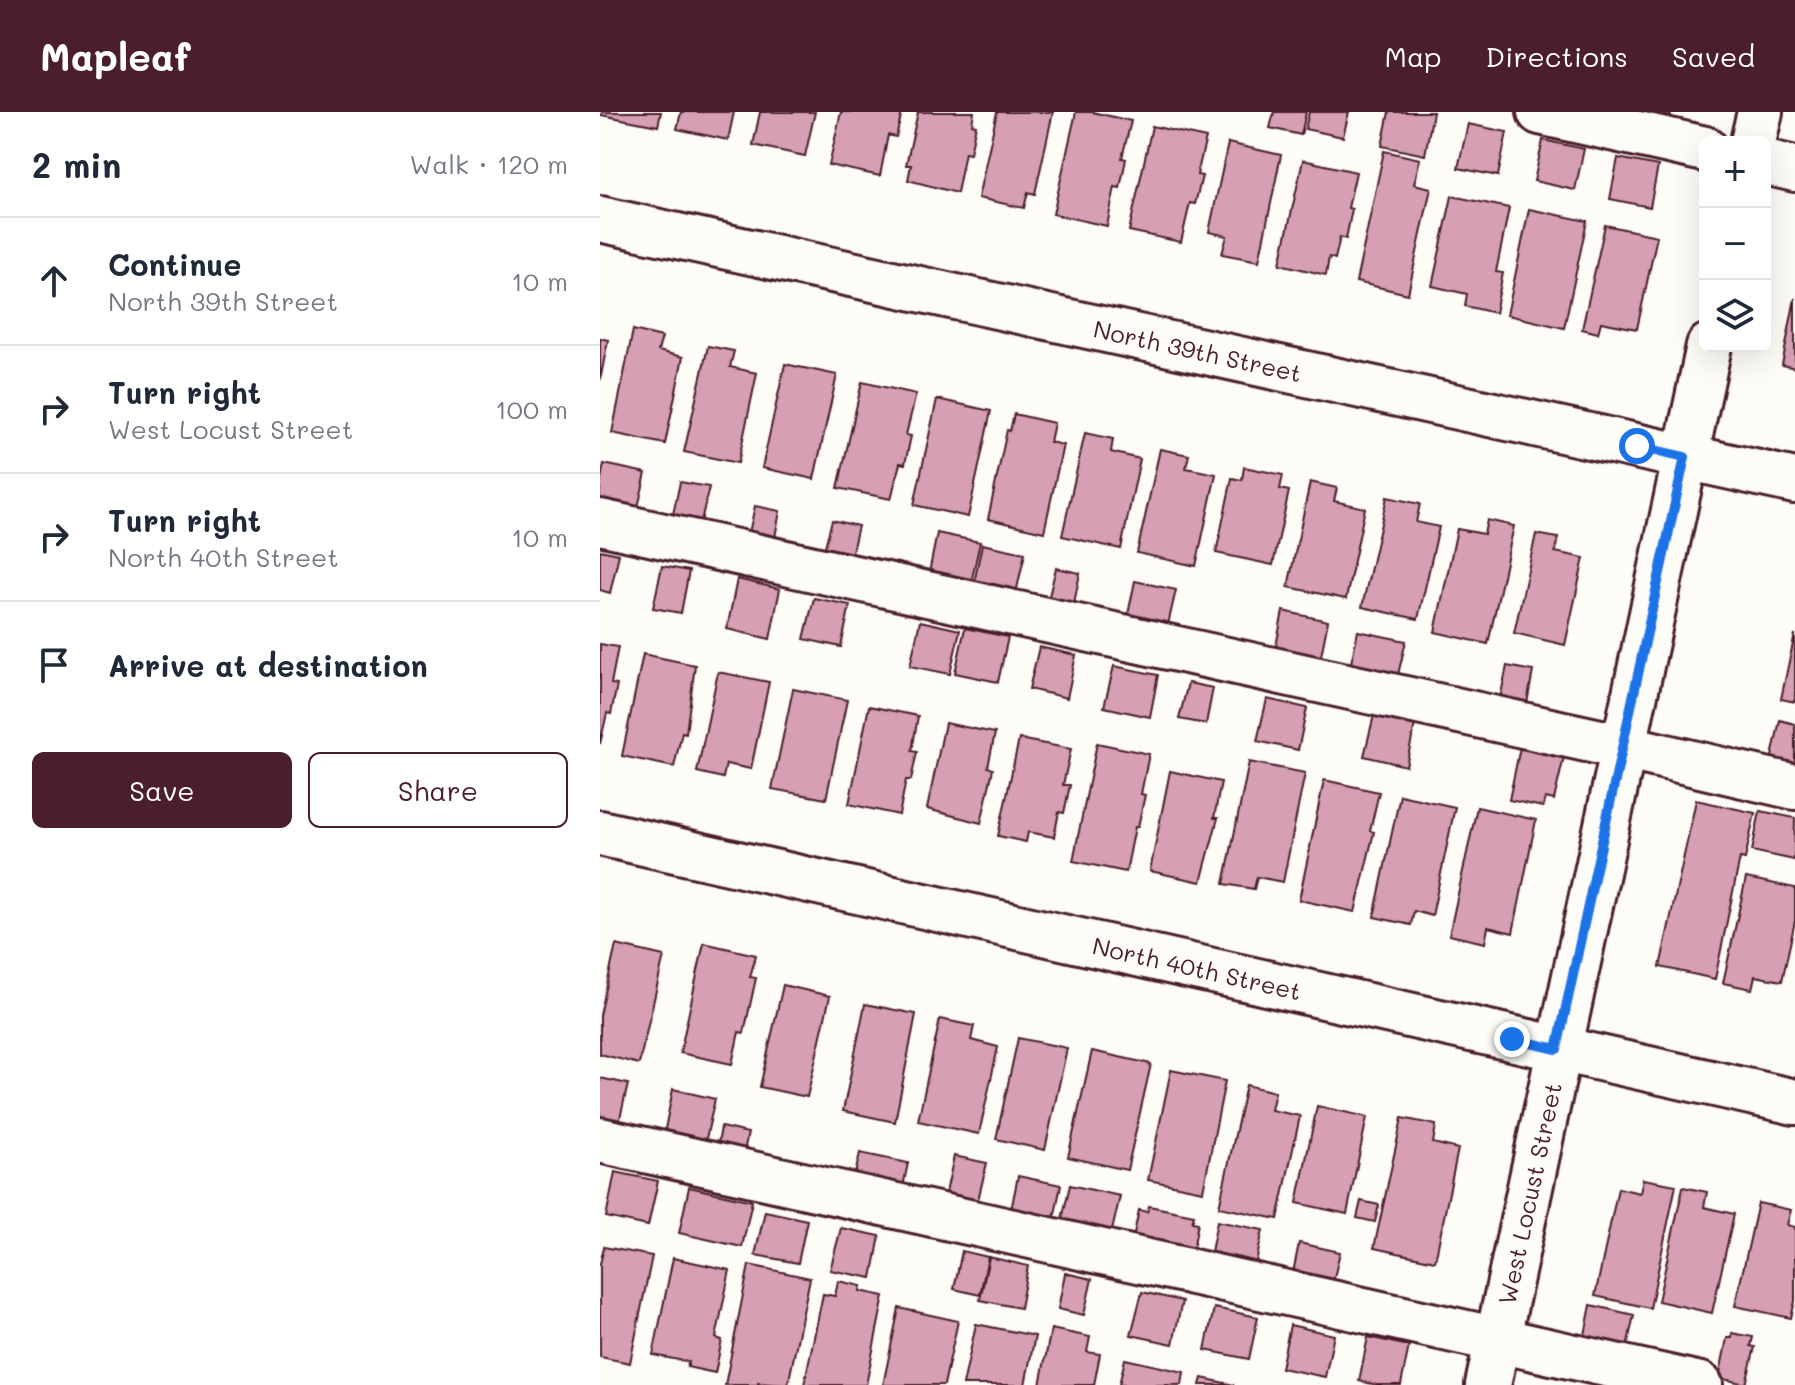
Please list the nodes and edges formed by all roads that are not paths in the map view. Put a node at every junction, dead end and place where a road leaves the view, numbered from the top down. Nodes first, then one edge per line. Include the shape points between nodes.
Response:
1 (1540, 112) edge
2 (1760, 112) edge
3 (1754, 136) edge
4 (1699, 148) edge
5 (1771, 163) edge
6 (1795, 169) edge
7 (600, 219) edge
8 (1708, 352) edge
9 (1685, 457) junction
10 (1795, 481) edge
11 (600, 522) edge
12 (1623, 747) junction
13 (1795, 787) edge
14 (600, 833) edge
15 (1557, 1049) junction
16 (1795, 1102) edge
17 (600, 1140) edge
18 (1497, 1339) junction
19 (1488, 1385) edge
20 (1700, 1385) edge

1 - 4 street
2 - 3 street
5 - 6 street
7 - 9 street, North 39th Street
8 - 9 street, West Locust Street
9 - 10 street, North 39th Street
9 - 12 street, West Locust Street
11 - 12 street
12 - 13 street
12 - 15 street, West Locust Street
14 - 15 street, North 40th Street
15 - 16 street, North 40th Street
15 - 18 street, West Locust Street
17 - 18 street
18 - 19 street, West Locust Street
18 - 20 street

